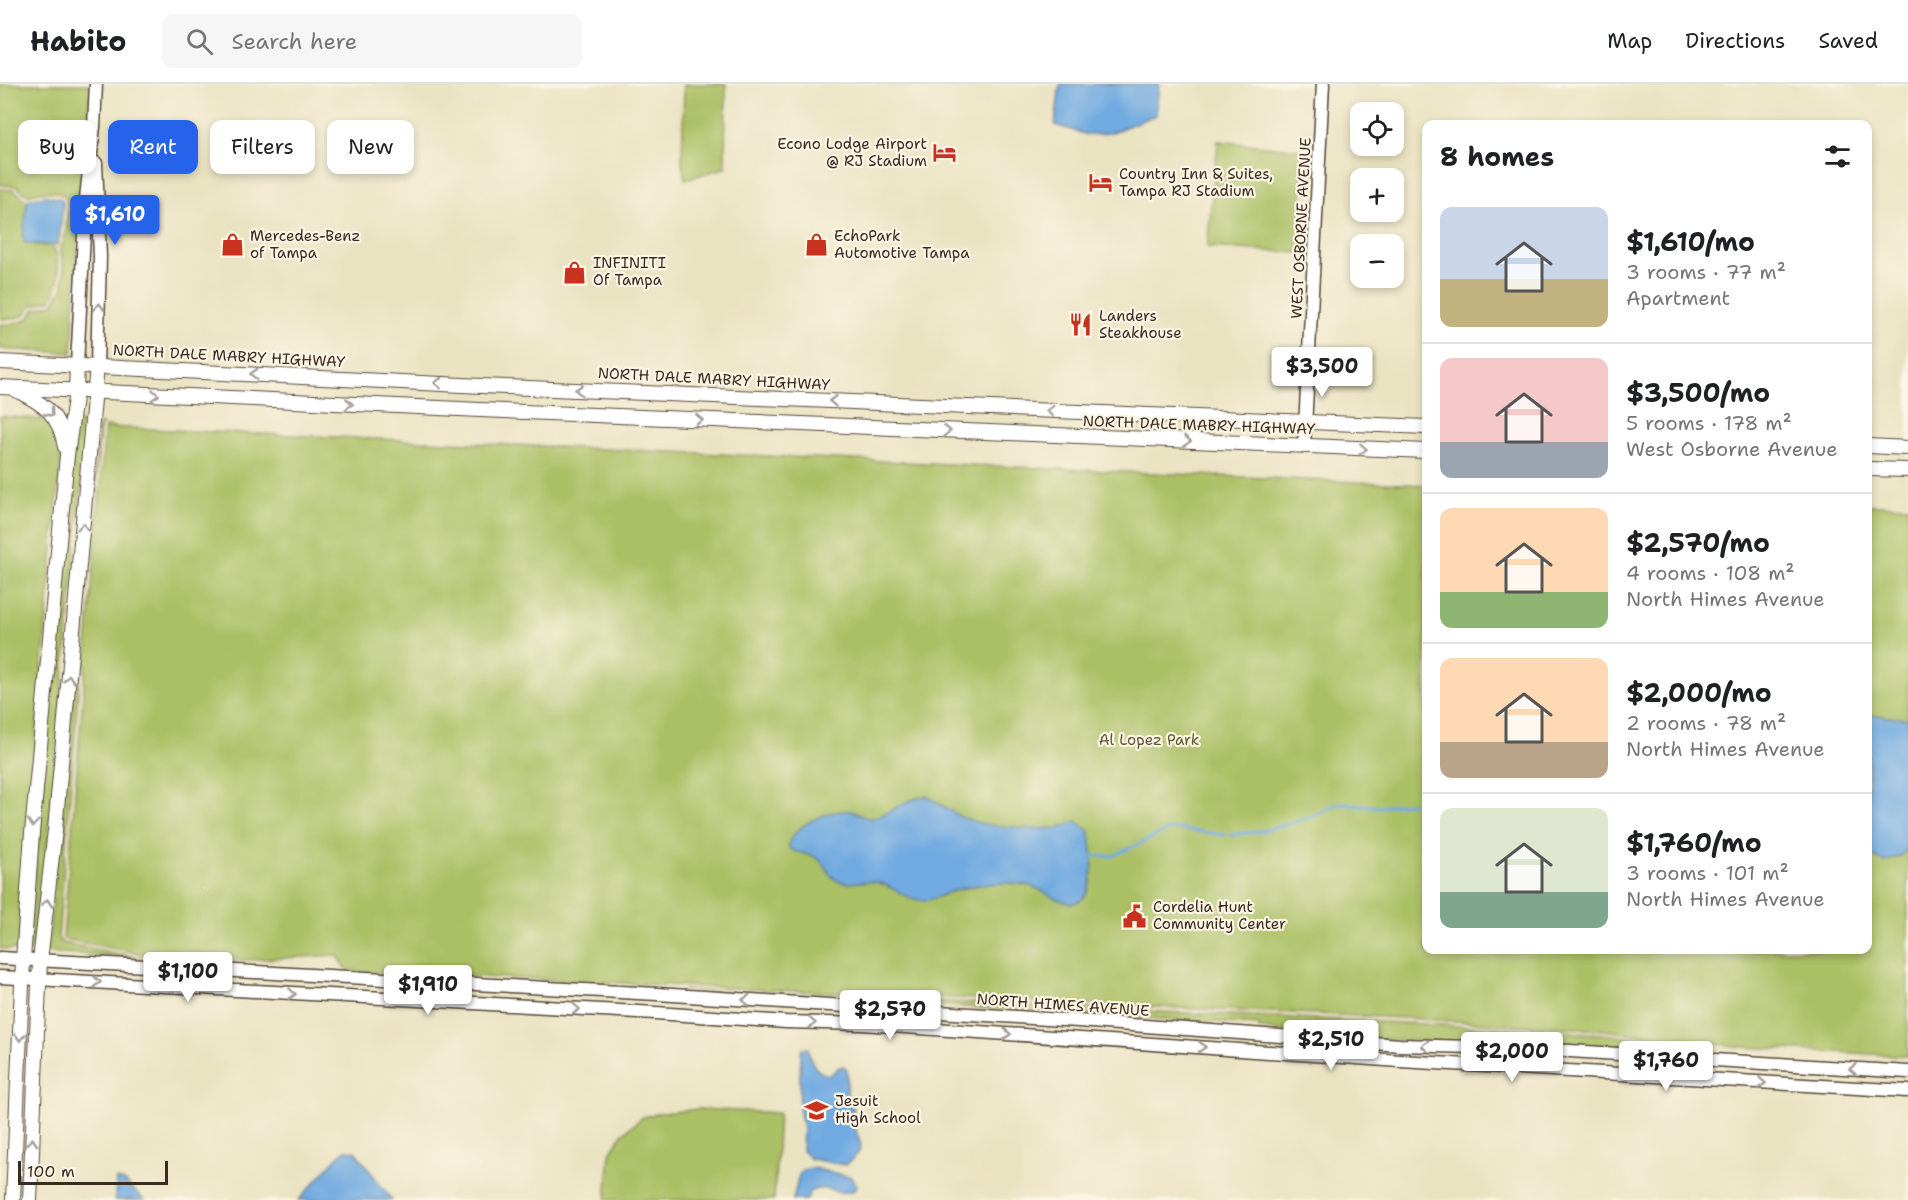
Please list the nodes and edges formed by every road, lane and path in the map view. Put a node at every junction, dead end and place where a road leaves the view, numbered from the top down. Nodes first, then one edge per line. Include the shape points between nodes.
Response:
1 (96, 84) edge
2 (1323, 84) edge
3 (94, 120) edge
4 (96, 170) edge
5 (89, 174) edge
6 (0, 362) edge
7 (77, 365) junction
8 (97, 366) junction
9 (6, 387) edge
10 (76, 391) junction
11 (96, 392) junction
12 (1130, 414) junction
13 (1306, 422) junction
14 (1422, 427) edge
15 (1128, 439) junction
16 (1304, 446) junction
17 (1872, 446) edge
18 (1908, 448) edge
19 (1422, 451) edge
20 (67, 455) junction
21 (1872, 469) edge
22 (1908, 470) edge
23 (0, 958) edge
24 (23, 960) junction
25 (40, 961) junction
26 (0, 977) edge
27 (22, 978) junction
28 (39, 979) junction
29 (517, 988) junction
30 (657, 994) junction
31 (786, 1002) junction
32 (518, 1006) junction
33 (656, 1013) junction
34 (786, 1022) junction
35 (1908, 1072) edge
36 (1908, 1091) edge
37 (13, 1200) edge
38 (30, 1200) edge

1 - 3 street
2 - 13 street, WEST OSBORNE AVENUE
8 -> 4 street via 100,257
5 - 7 street
6 - 7 main road, NORTH DALE MABRY HIGHWAY
7 - 8 main road, NORTH DALE MABRY HIGHWAY
7 - 10 main road
8 - 11 main road
12 -> 8 main road, NORTH DALE MABRY HIGHWAY
9 - 10 main road, NORTH DALE MABRY HIGHWAY
9 -> 20 main road via 51,412 64,438
10 - 11 main road, NORTH DALE MABRY HIGHWAY
10 - 20 main road
11 -> 15 main road, NORTH DALE MABRY HIGHWAY
25 -> 11 main road
12 - 13 main road, NORTH DALE MABRY HIGHWAY
12 - 15 main road
13 - 14 main road, NORTH DALE MABRY HIGHWAY
13 - 16 street, WEST OSBORNE AVENUE
15 -> 16 main road, NORTH DALE MABRY HIGHWAY
16 -> 19 main road, NORTH DALE MABRY HIGHWAY
17 - 18 main road
20 -> 24 main road
21 - 22 main road
23 - 24 street, NORTH HIMES AVENUE
24 - 25 street, NORTH HIMES AVENUE
24 - 27 main road
25 - 28 main road
25 - 29 street, NORTH HIMES AVENUE
26 - 27 street
27 - 28 street
27 -> 37 main road
28 -> 32 street
38 -> 28 main road
29 - 30 street, NORTH HIMES AVENUE
29 - 32 street
31 -> 30 street, NORTH HIMES AVENUE
30 - 33 street
31 - 34 street
35 -> 31 street, NORTH HIMES AVENUE via 1538,1049 1400,1045
32 -> 33 street
33 - 34 street
34 -> 36 street

